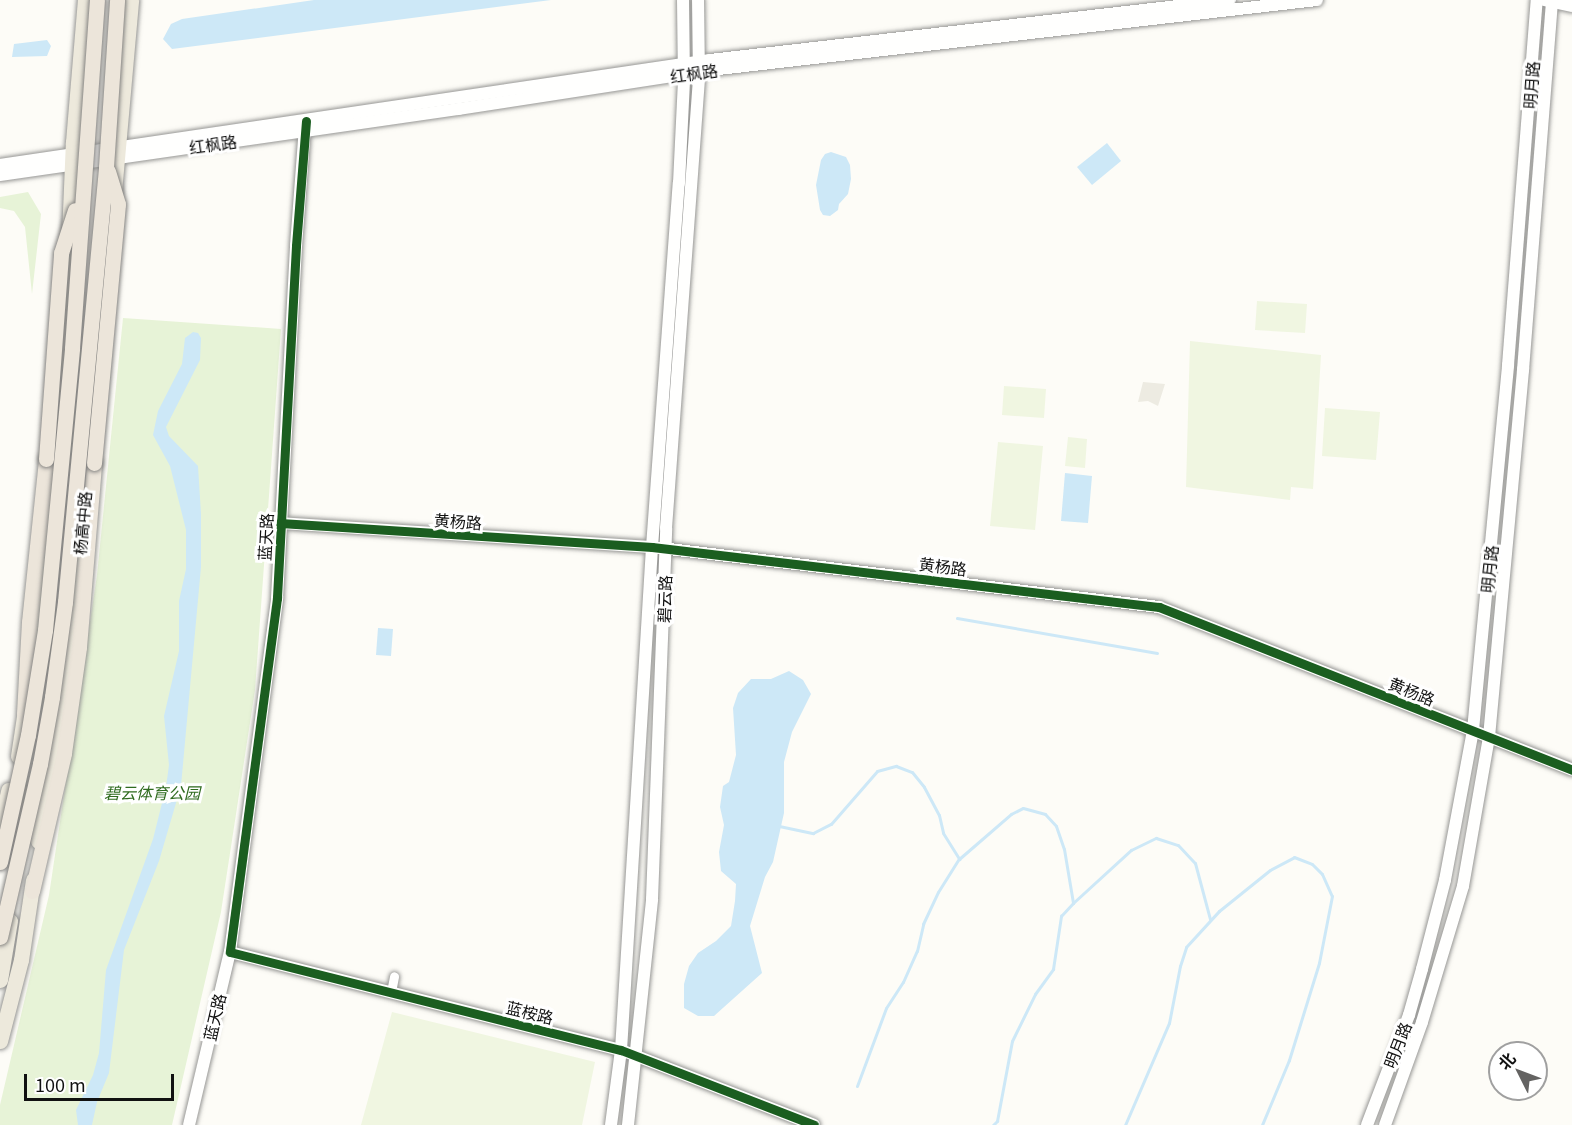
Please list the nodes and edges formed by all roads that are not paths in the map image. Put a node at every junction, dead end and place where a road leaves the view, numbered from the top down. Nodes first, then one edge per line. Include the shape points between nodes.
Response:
1 (85, 0) edge
2 (97, 0) edge
3 (117, 0) edge
4 (131, 0) edge
5 (683, 0) edge
6 (698, 0) edge
7 (1230, 0) edge
8 (1317, 0) edge
9 (1537, 0) edge
10 (1549, 0) edge
11 (1572, 6) edge
12 (699, 67) junction
13 (684, 69) junction
14 (305, 126) junction
15 (114, 157) junction
16 (73, 159) junction
17 (0, 165) edge
18 (0, 175) edge
19 (83, 184) junction
20 (280, 523) junction
21 (652, 547) junction
22 (666, 548) junction
23 (24, 714) junction
24 (1473, 730) junction
25 (1489, 737) junction
26 (17, 752) junction
27 (1572, 770) edge
28 (0, 826) edge
29 (0, 862) edge
30 (32, 891) junction
31 (0, 937) edge
32 (230, 952) junction
33 (394, 976) dead end
34 (0, 980) edge
35 (391, 992) junction
36 (0, 1041) edge
37 (621, 1050) junction
38 (637, 1056) junction
39 (189, 1125) edge
40 (610, 1125) edge
41 (628, 1125) edge
42 (814, 1125) edge
43 (1367, 1125) edge
44 (1385, 1125) edge

1 - 16 main road
2 - 19 highway, 杨高中路, bridge
3 - 15 highway, 杨高中路, bridge
4 - 15 main road, 杨高中路
5 - 13 street, 碧云路
6 - 12 street, 碧云路
7 - 12 street, 红枫路
8 - 12 street, 红枫路
9 - 24 street, 明月路
10 - 11 street
10 - 25 street, 明月路 via 1523,370
12 - 13 street, 红枫路
12 - 22 street, 碧云路
13 - 14 street, 红枫路
13 - 21 street, 碧云路
14 - 15 street, 红枫路
14 - 20 street, 蓝天路
15 - 16 street, 红枫路
15 - 30 main road, 杨高中路 via 70,649
15 - 30 highway, bridge via 118,204 79,647 64,753
15 - 31 highway, 杨高中路, bridge via 52,697
16 - 17 street
16 - 18 street
16 - 23 main road via 63,355 34,662
19 - 23 highway, bridge via 61,253
19 - 29 highway, 杨高中路, bridge via 45,630 28,735
20 - 21 street, 黄杨路
20 - 32 street, 蓝天路 via 277,598
21 - 22 street, 黄杨路
21 - 37 street, 碧云路
22 - 24 street, 黄杨路 via 1159,607
22 - 38 street, 碧云路 via 652,899
23 - 26 main road
24 - 25 street, 黄杨路
24 - 43 street, 明月路 via 1445,880 1425,958 1409,1015
25 - 27 street, 黄杨路
25 - 44 street, 明月路 via 1463,886 1422,1022
26 - 28 main road
26 - 34 main road via 20,818
30 - 36 main road, 杨高中路 via 21,960
32 - 35 street, 蓝桉路
32 - 39 street, 蓝天路
33 - 35 street
35 - 37 street, 蓝桉路
37 - 38 street, 蓝桉路
37 - 40 street, 碧云路
38 - 41 street, 碧云路
38 - 42 street, 蓝桉路

